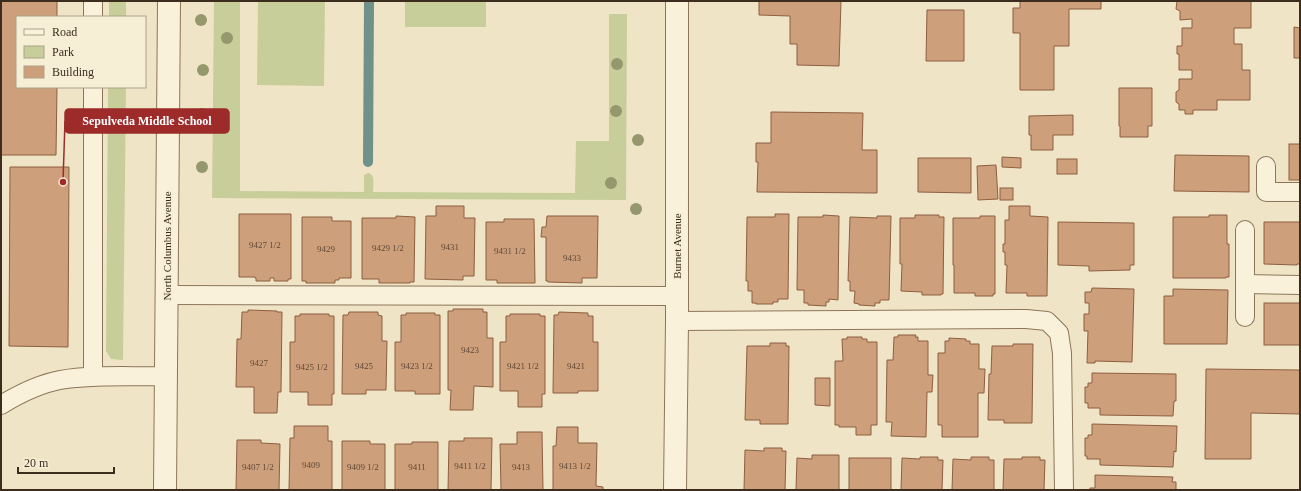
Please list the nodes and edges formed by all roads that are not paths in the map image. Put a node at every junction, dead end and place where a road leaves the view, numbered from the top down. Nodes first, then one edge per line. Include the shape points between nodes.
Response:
1 (93, 1) edge
2 (169, 1) edge
3 (677, 1) edge
4 (93, 16) edge
5 (93, 88) edge
6 (1266, 166) dead end
7 (1300, 192) edge
8 (1245, 230) dead end
9 (1245, 284) junction
10 (1300, 284) edge
11 (167, 295) junction
12 (677, 296) junction
13 (1245, 317) dead end
14 (677, 321) junction
15 (167, 376) junction
16 (93, 377) junction
17 (1, 405) edge
18 (165, 490) edge
19 (675, 490) edge
20 (1064, 490) edge

1 - 4 lane
2 - 11 street, North Columbus Avenue
3 - 12 street, Burnet Avenue
5 - 16 lane
6 - 7 lane via 1266,192
8 - 9 lane
9 - 10 lane
9 - 13 lane
11 - 12 lane
11 - 15 street, North Columbus Avenue
12 - 14 street, Burnet Avenue
14 - 19 street, Burnet Avenue
14 - 20 lane via 1047,321 1059,333 1062,353
15 - 16 lane
15 - 18 street, North Columbus Avenue
16 - 17 lane via 48,383

